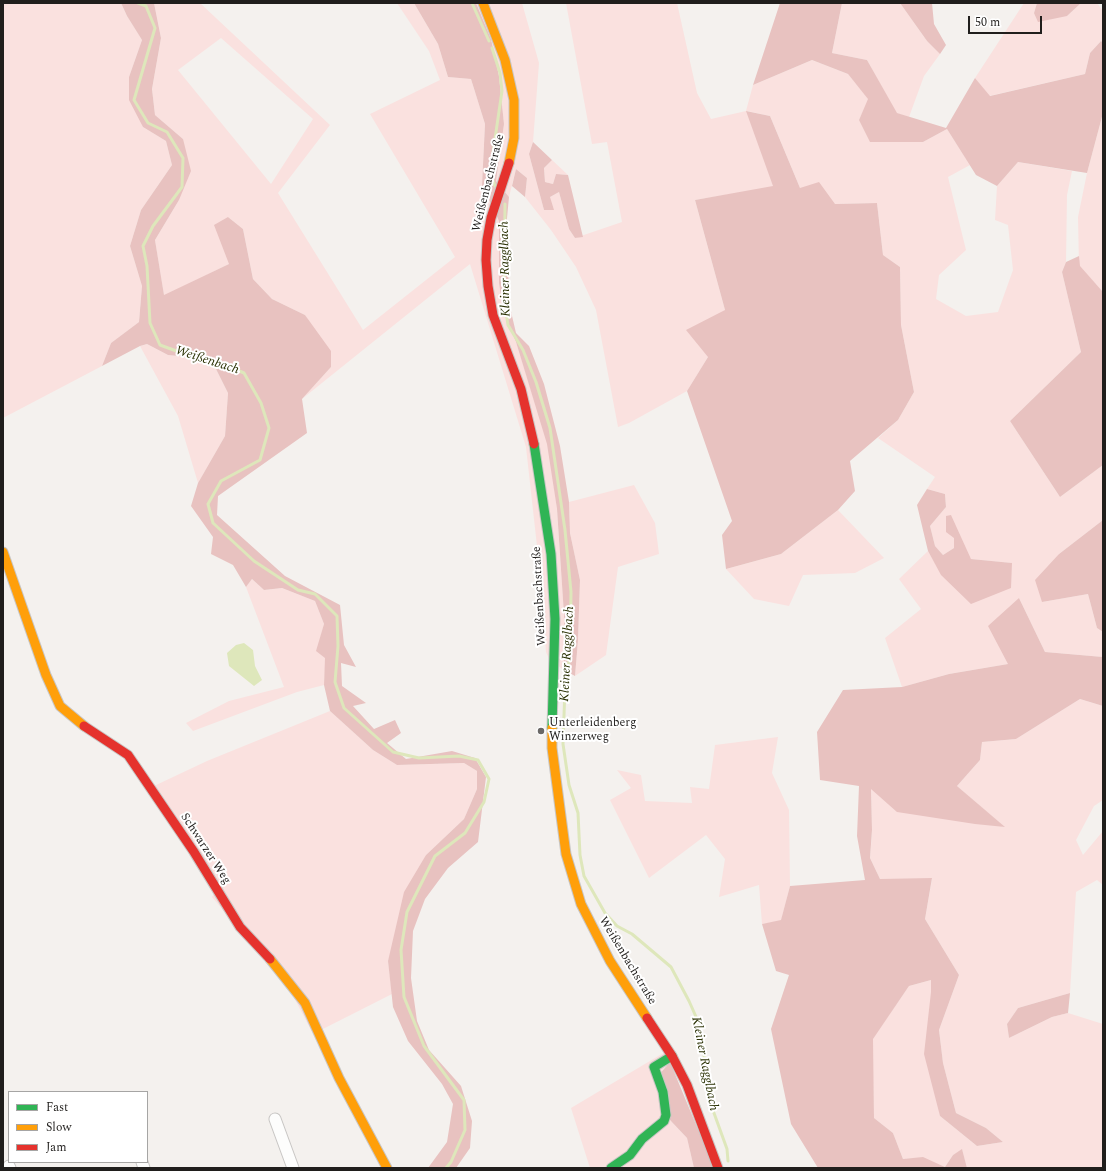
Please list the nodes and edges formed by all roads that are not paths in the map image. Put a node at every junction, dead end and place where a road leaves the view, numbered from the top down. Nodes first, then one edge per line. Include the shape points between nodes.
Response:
1 (483, 3) edge
2 (3, 552) edge
3 (672, 1056) junction
4 (276, 1119) dead end
5 (383, 1166) edge
6 (293, 1168) edge
7 (611, 1168) edge
8 (718, 1168) edge

1 - 3 main road, Weißenbachstraße via 505,60 514,100 514,138 487,240 488,286 494,315 521,389 537,458 551,554 555,619 552,748 566,854 581,904 594,932
2 - 5 main road, Schwarzer Weg via 46,675 60,706 80,724 128,755 194,852 240,927 282,972 305,1003
3 - 7 main road via 654,1067 663,1092 666,1115 664,1121 642,1139 630,1155
3 - 8 main road, Weißenbachstraße via 687,1085
4 - 6 street

